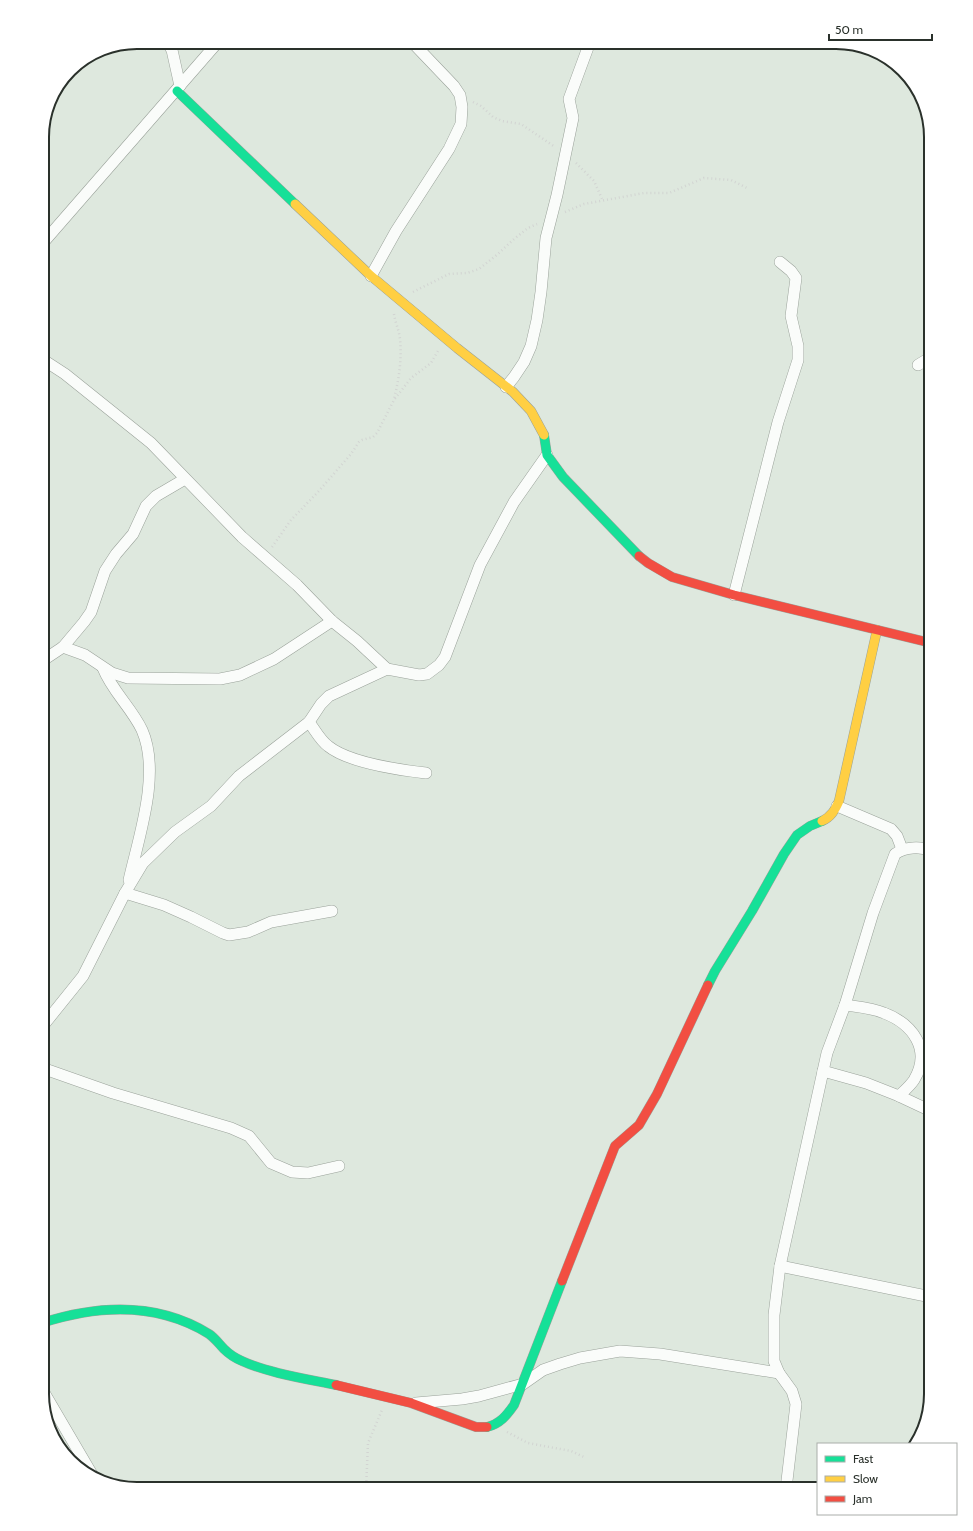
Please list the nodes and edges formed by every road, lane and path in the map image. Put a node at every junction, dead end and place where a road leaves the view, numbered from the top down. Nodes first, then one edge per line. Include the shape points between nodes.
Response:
1 (171, 49) edge
2 (212, 49) edge
3 (419, 49) edge
4 (587, 49) edge
5 (179, 88) junction
6 (460, 95) junction
7 (566, 155) junction
8 (749, 188) dead end
9 (603, 201) junction
10 (550, 218) junction
11 (49, 236) edge
12 (780, 262) dead end
13 (372, 276) junction
14 (399, 298) junction
15 (393, 312) dead end
16 (446, 339) junction
17 (924, 361) edge
18 (49, 364) edge
19 (918, 365) dead end
20 (506, 387) junction
21 (394, 400) junction
22 (547, 455) junction
23 (185, 479) junction
24 (264, 556) junction
25 (734, 595) junction
26 (332, 621) junction
27 (877, 630) junction
28 (924, 640) edge
29 (63, 648) junction
30 (49, 657) edge
31 (102, 668) junction
32 (387, 669) junction
33 (309, 722) junction
34 (426, 772) dead end
35 (837, 806) junction
36 (902, 849) junction
37 (924, 849) edge
38 (126, 890) junction
39 (332, 911) dead end
40 (845, 1005) junction
41 (49, 1018) edge
42 (49, 1070) edge
43 (823, 1071) junction
44 (899, 1096) junction
45 (924, 1108) edge
46 (339, 1166) dead end
47 (780, 1266) junction
48 (924, 1296) edge
49 (49, 1321) edge
50 (779, 1373) junction
51 (523, 1384) junction
52 (398, 1400) junction
53 (50, 1402) edge
54 (411, 1403) junction
55 (496, 1424) junction
56 (586, 1458) dead end
57 (87, 1467) edge
58 (366, 1482) edge
59 (787, 1482) edge

1 - 5 street
2 - 5 street
3 - 6 street
4 - 7 street via 569,99 573,118
5 - 11 street
5 - 13 street
6 - 7 path via 502,121 522,124
6 - 13 street via 461,124 449,149 396,231
7 - 9 path via 594,181
7 - 10 street via 558,195
8 - 9 path via 731,180 704,178 669,193 644,193
9 - 10 path via 584,204
10 - 14 path via 528,228 478,269 449,274
10 - 20 street via 537,320 531,346 524,362
12 - 25 street via 792,271 796,278 791,316 798,346 798,360 778,422
13 - 14 street
14 - 16 street
15 - 21 path via 400,337 400,375
16 - 20 street
16 - 21 path via 430,363 411,378
17 - 19 street
18 - 23 street via 151,444
20 - 22 street via 531,411 544,434
21 - 24 path via 377,433 359,442 318,492 299,509
22 - 25 street via 586,502 648,563 672,577
22 - 32 street via 514,502 480,565 445,657 427,674
23 - 24 street
23 - 29 street via 156,496 146,506 133,534 105,571 91,612
24 - 26 street via 297,584
25 - 27 street
26 - 31 street via 274,659 240,675 220,679 128,678
26 - 32 street
27 - 28 street
27 - 35 street
29 - 30 street
29 - 31 street via 84,655
31 - 38 street via 136,719 147,749 149,789
32 - 33 street via 325,699
33 - 34 street via 328,747 344,755 407,771
33 - 38 street via 239,776 211,806 174,832 143,863
35 - 36 street via 891,829
35 - 51 street via 828,818 797,835 784,854 715,971 647,1113 639,1125 615,1146
36 - 37 street
36 - 40 street via 895,854 873,913
38 - 39 street via 229,935 248,932 271,922
38 - 41 street via 83,976
40 - 43 street
40 - 44 street via 883,1012 899,1020 916,1036 921,1048 920,1066 914,1081
42 - 46 street via 113,1093 231,1128 249,1136 270,1163 292,1172 308,1173
43 - 44 street via 866,1082
43 - 47 street
44 - 45 street
47 - 48 street
47 - 50 street via 774,1315 774,1362
49 - 52 street via 73,1313 120,1308 161,1314 190,1324 211,1335 240,1361
50 - 51 street via 660,1354 620,1351 580,1358 543,1370
50 - 59 street via 792,1391 796,1404
51 - 54 street via 462,1399
51 - 55 street via 511,1410
52 - 54 street
52 - 58 path via 381,1411 368,1443
53 - 57 street
54 - 55 street via 476,1427 487,1428
55 - 56 path via 528,1443 571,1451

